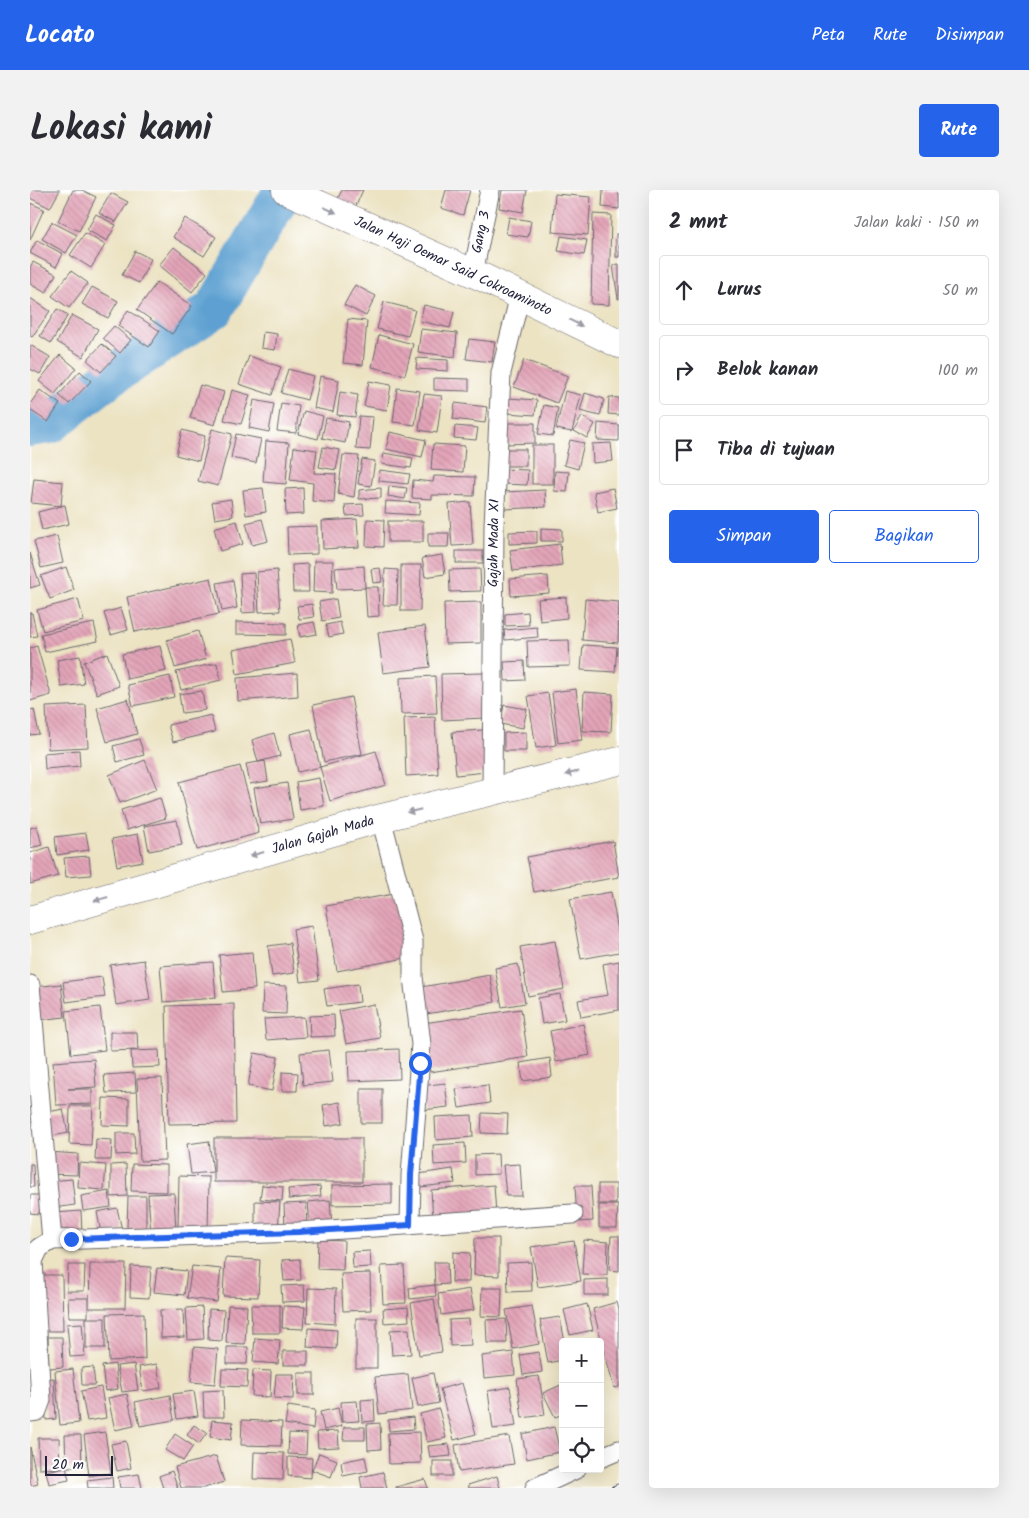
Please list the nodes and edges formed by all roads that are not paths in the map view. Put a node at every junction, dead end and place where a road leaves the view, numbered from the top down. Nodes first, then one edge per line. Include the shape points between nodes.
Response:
1 (286, 190) edge
2 (490, 190) edge
3 (473, 273) junction
4 (520, 295) junction
5 (619, 344) edge
6 (619, 761) edge
7 (492, 793) junction
8 (381, 818) junction
9 (30, 920) edge
10 (30, 985) edge
11 (573, 1214) dead end
12 (410, 1225) junction
13 (52, 1240) junction
14 (30, 1412) edge
15 (619, 1450) edge
16 (604, 1456) edge
17 (567, 1473) edge
18 (535, 1488) edge

1 -> 3 highway, Jalan Haji Oemar Said Cokroaminoto
2 - 3 street, Gang 3
3 - 4 highway, Jalan Haji Oemar Said Cokroaminoto
4 -> 5 highway, Jalan Haji Oemar Said Cokroaminoto
4 - 7 street, Gajah Mada XI via 500,373 494,526
6 -> 7 highway, Jalan Gajah Mada
7 -> 8 highway, Jalan Gajah Mada
8 -> 9 highway, Jalan Gajah Mada
8 - 12 street via 414,941 413,977 421,1044
10 - 13 street
11 - 12 street
12 - 13 street
13 - 14 street via 39,1248 33,1261 41,1400 38,1411
15 - 16 street
17 - 18 street

